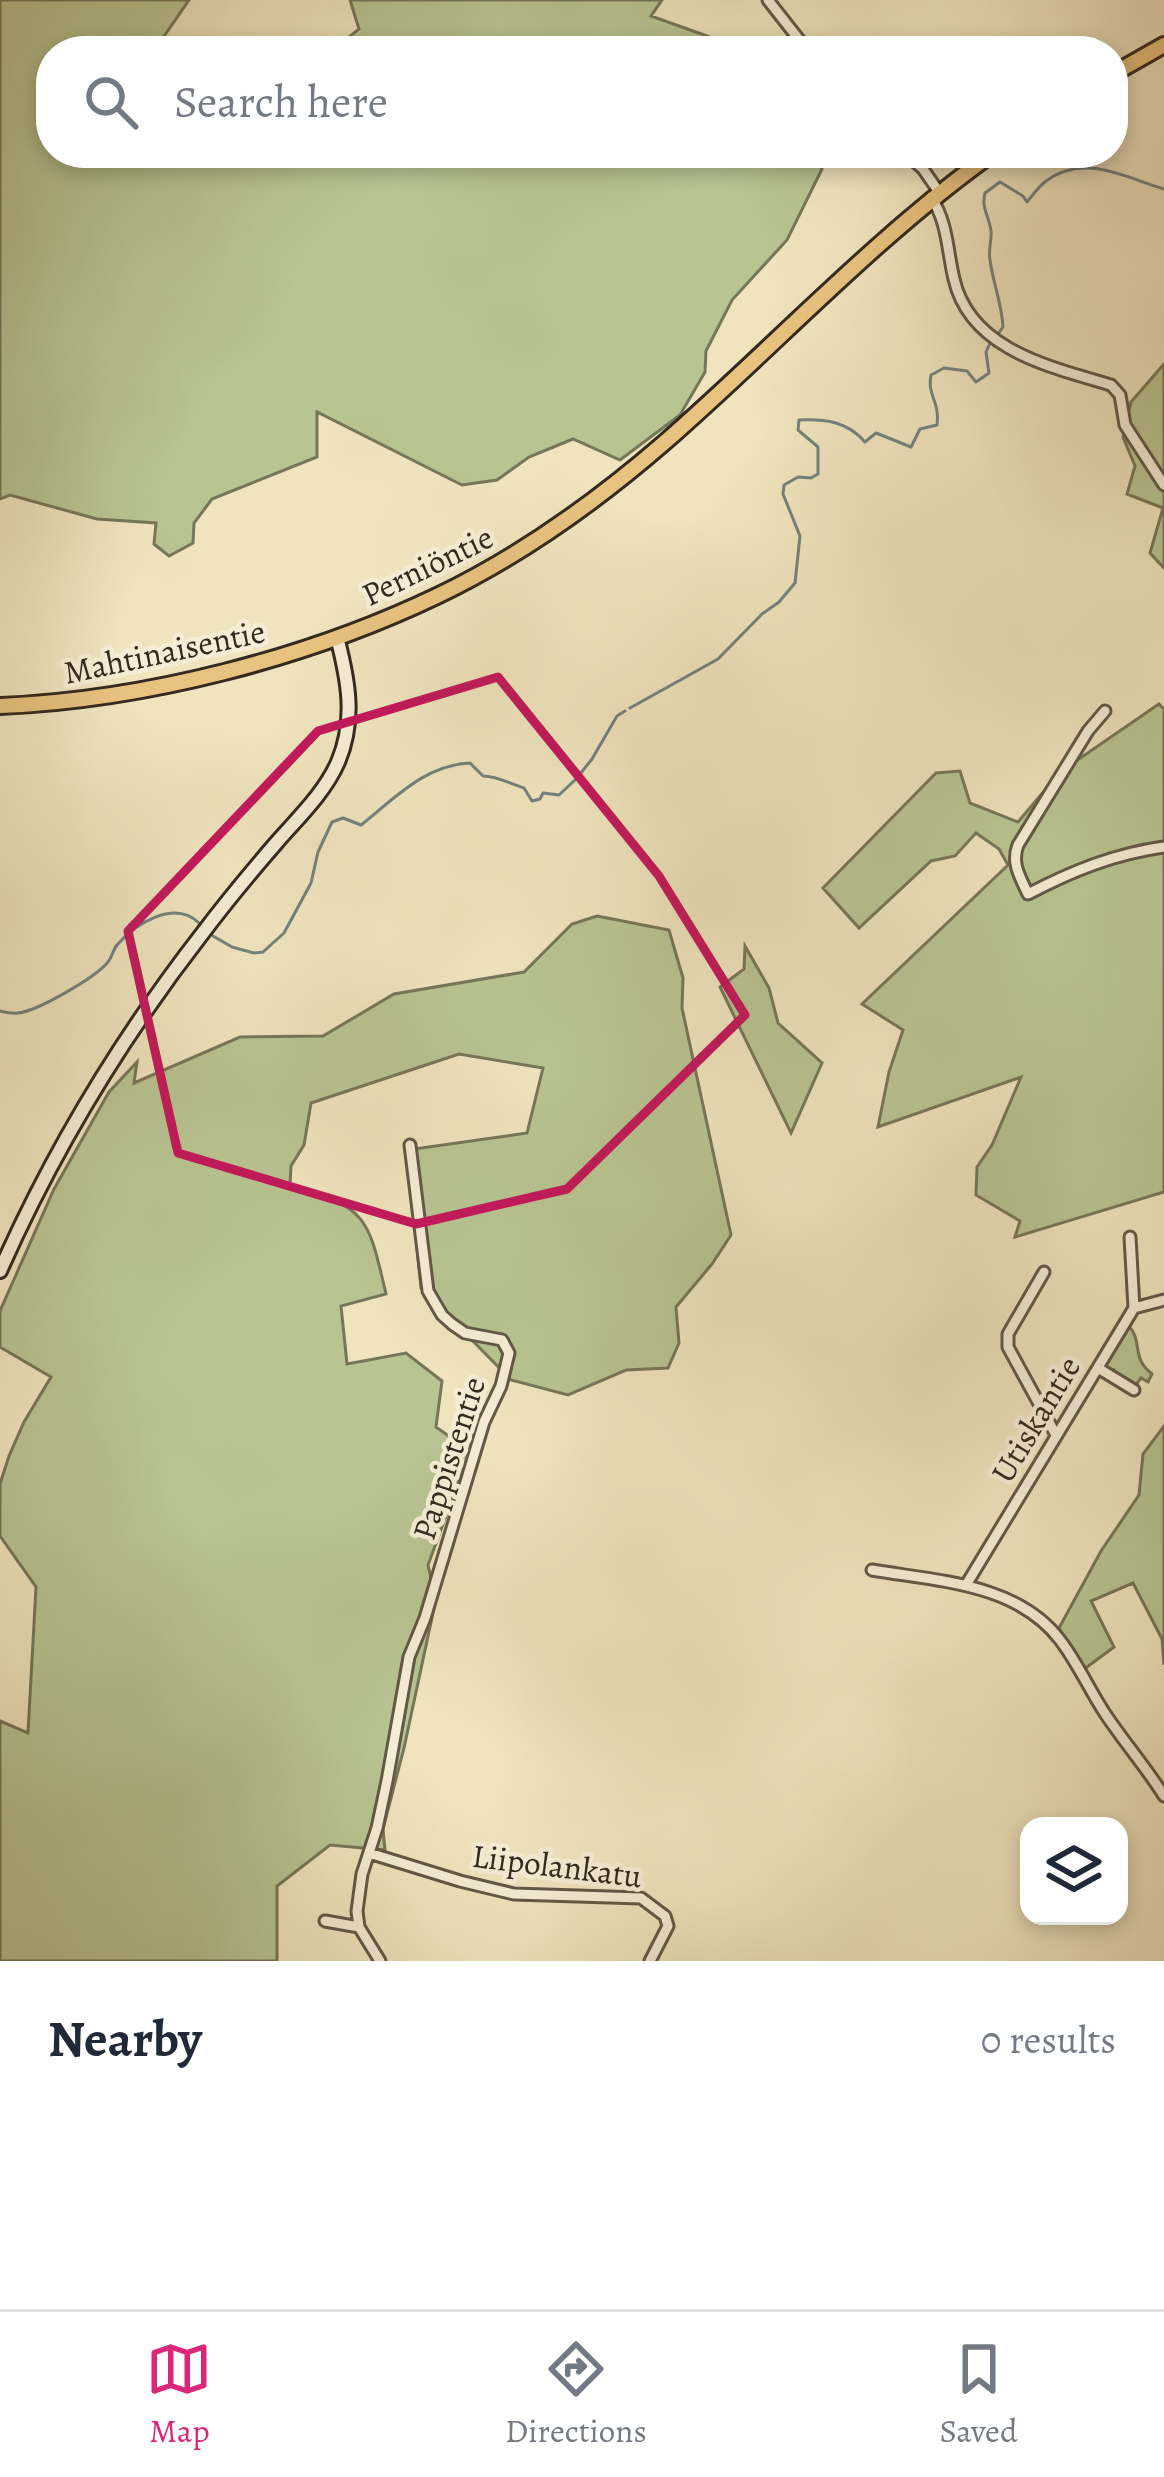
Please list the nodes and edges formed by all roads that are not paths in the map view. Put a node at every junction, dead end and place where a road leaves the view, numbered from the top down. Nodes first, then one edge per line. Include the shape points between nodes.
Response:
1 (768, 0) edge
2 (796, 36) edge
3 (1164, 45) edge
4 (1128, 65) edge
5 (922, 168) edge
6 (972, 168) edge
7 (935, 195) junction
8 (1164, 484) edge
9 (337, 637) junction
10 (0, 706) edge
11 (1106, 711) dead end
12 (1164, 848) edge
13 (410, 1144) dead end
14 (1130, 1237) dead end
15 (0, 1271) edge
16 (1044, 1272) dead end
17 (1164, 1300) edge
18 (1134, 1308) junction
19 (1097, 1368) junction
20 (1134, 1390) dead end
21 (1056, 1435) junction
22 (872, 1570) dead end
23 (966, 1585) junction
24 (1164, 1796) edge
25 (369, 1853) junction
26 (325, 1922) dead end
27 (359, 1927) junction
28 (380, 1961) edge
29 (650, 1961) edge

1 - 2 street
3 - 4 main road
5 - 7 street
6 - 7 main road, Perniöntie
7 - 8 street via 957,294 972,320 1022,355 1112,385 1124,425
7 - 9 main road, Perniöntie via 675,434 588,503 439,595
9 - 10 main road, Mahtinaisentie via 148,689
9 - 15 main road, Perniöntie via 350,712 336,766 148,1006
11 - 12 street via 1018,845 1015,865 1028,893 1101,860
13 - 25 street, Pappistentie via 428,1291 452,1324 502,1340 509,1353 409,1657
14 - 18 street
16 - 21 street via 1008,1347
17 - 18 street
18 - 19 street, Utiskantie
19 - 20 street
19 - 21 street, Utiskantie
21 - 23 street, Utiskantie
22 - 23 street
23 - 24 street via 1049,1627
25 - 27 street
25 - 29 street, Liipolankatu via 514,1894 640,1898 668,1926
26 - 27 street
27 - 28 street

